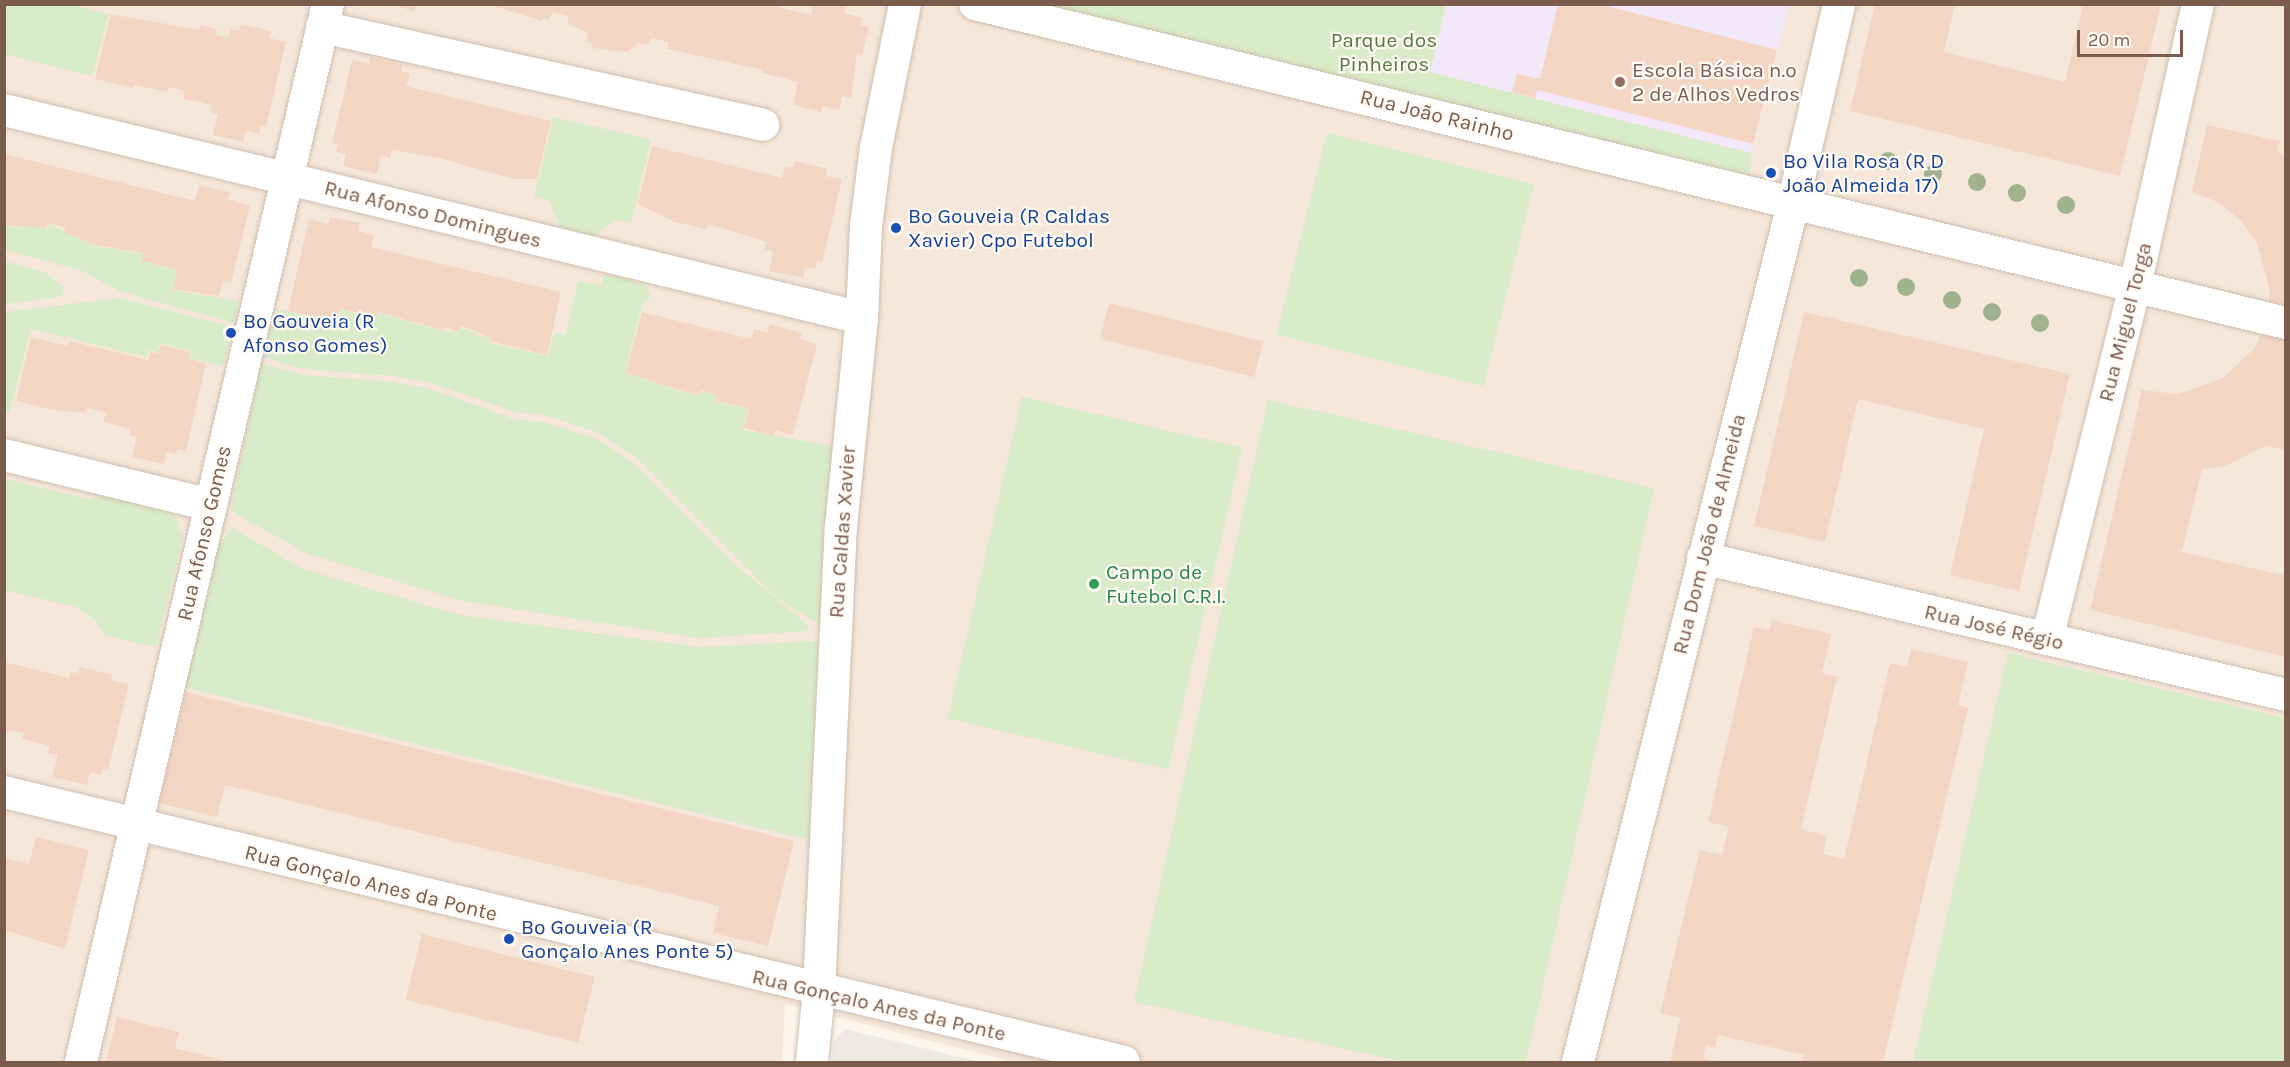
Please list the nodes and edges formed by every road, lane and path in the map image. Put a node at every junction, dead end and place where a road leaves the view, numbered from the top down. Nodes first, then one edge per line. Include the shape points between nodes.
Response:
1 (905, 4) edge
2 (975, 4) edge
3 (1839, 4) edge
4 (2198, 4) edge
5 (325, 16) edge
6 (4, 110) edge
7 (764, 125) dead end
8 (286, 178) junction
9 (1793, 204) junction
10 (2135, 286) junction
11 (862, 318) junction
12 (2286, 323) edge
13 (4, 455) edge
14 (211, 505) junction
15 (1703, 558) junction
16 (2047, 639) junction
17 (2286, 695) edge
18 (4, 792) edge
19 (135, 824) junction
20 (819, 990) junction
21 (81, 1062) edge
22 (812, 1062) edge
23 (1124, 1062) edge
24 (1578, 1062) edge

1 - 11 street, Rua Caldas Xavier via 872,170
2 - 9 street, Rua João Rainho
3 - 9 street, Rua Dom João de Almeida
4 - 10 street, Rua Miguel Torga
5 - 7 street
5 - 8 street, Rua Afonso Gomes
6 - 8 street, Rua Afonso Domingues
8 - 11 street, Rua Afonso Domingues
8 - 14 street, Rua Afonso Gomes
9 - 10 street, Rua João Rainho
9 - 15 street, Rua Dom João de Almeida
10 - 12 street, Rua João Rainho
10 - 16 street, Rua Miguel Torga
11 - 20 street, Rua Caldas Xavier via 841,527
13 - 14 street
14 - 19 street, Rua Afonso Gomes
15 - 16 street, Rua José Régio
15 - 24 street, Rua Dom João de Almeida
16 - 17 street, Rua José Régio
18 - 19 street, Rua Gonçalo Anes da Ponte
19 - 20 street, Rua Gonçalo Anes da Ponte
19 - 21 street, Rua Afonso Gomes
20 - 22 street, Rua Caldas Xavier
20 - 23 street, Rua Gonçalo Anes da Ponte

